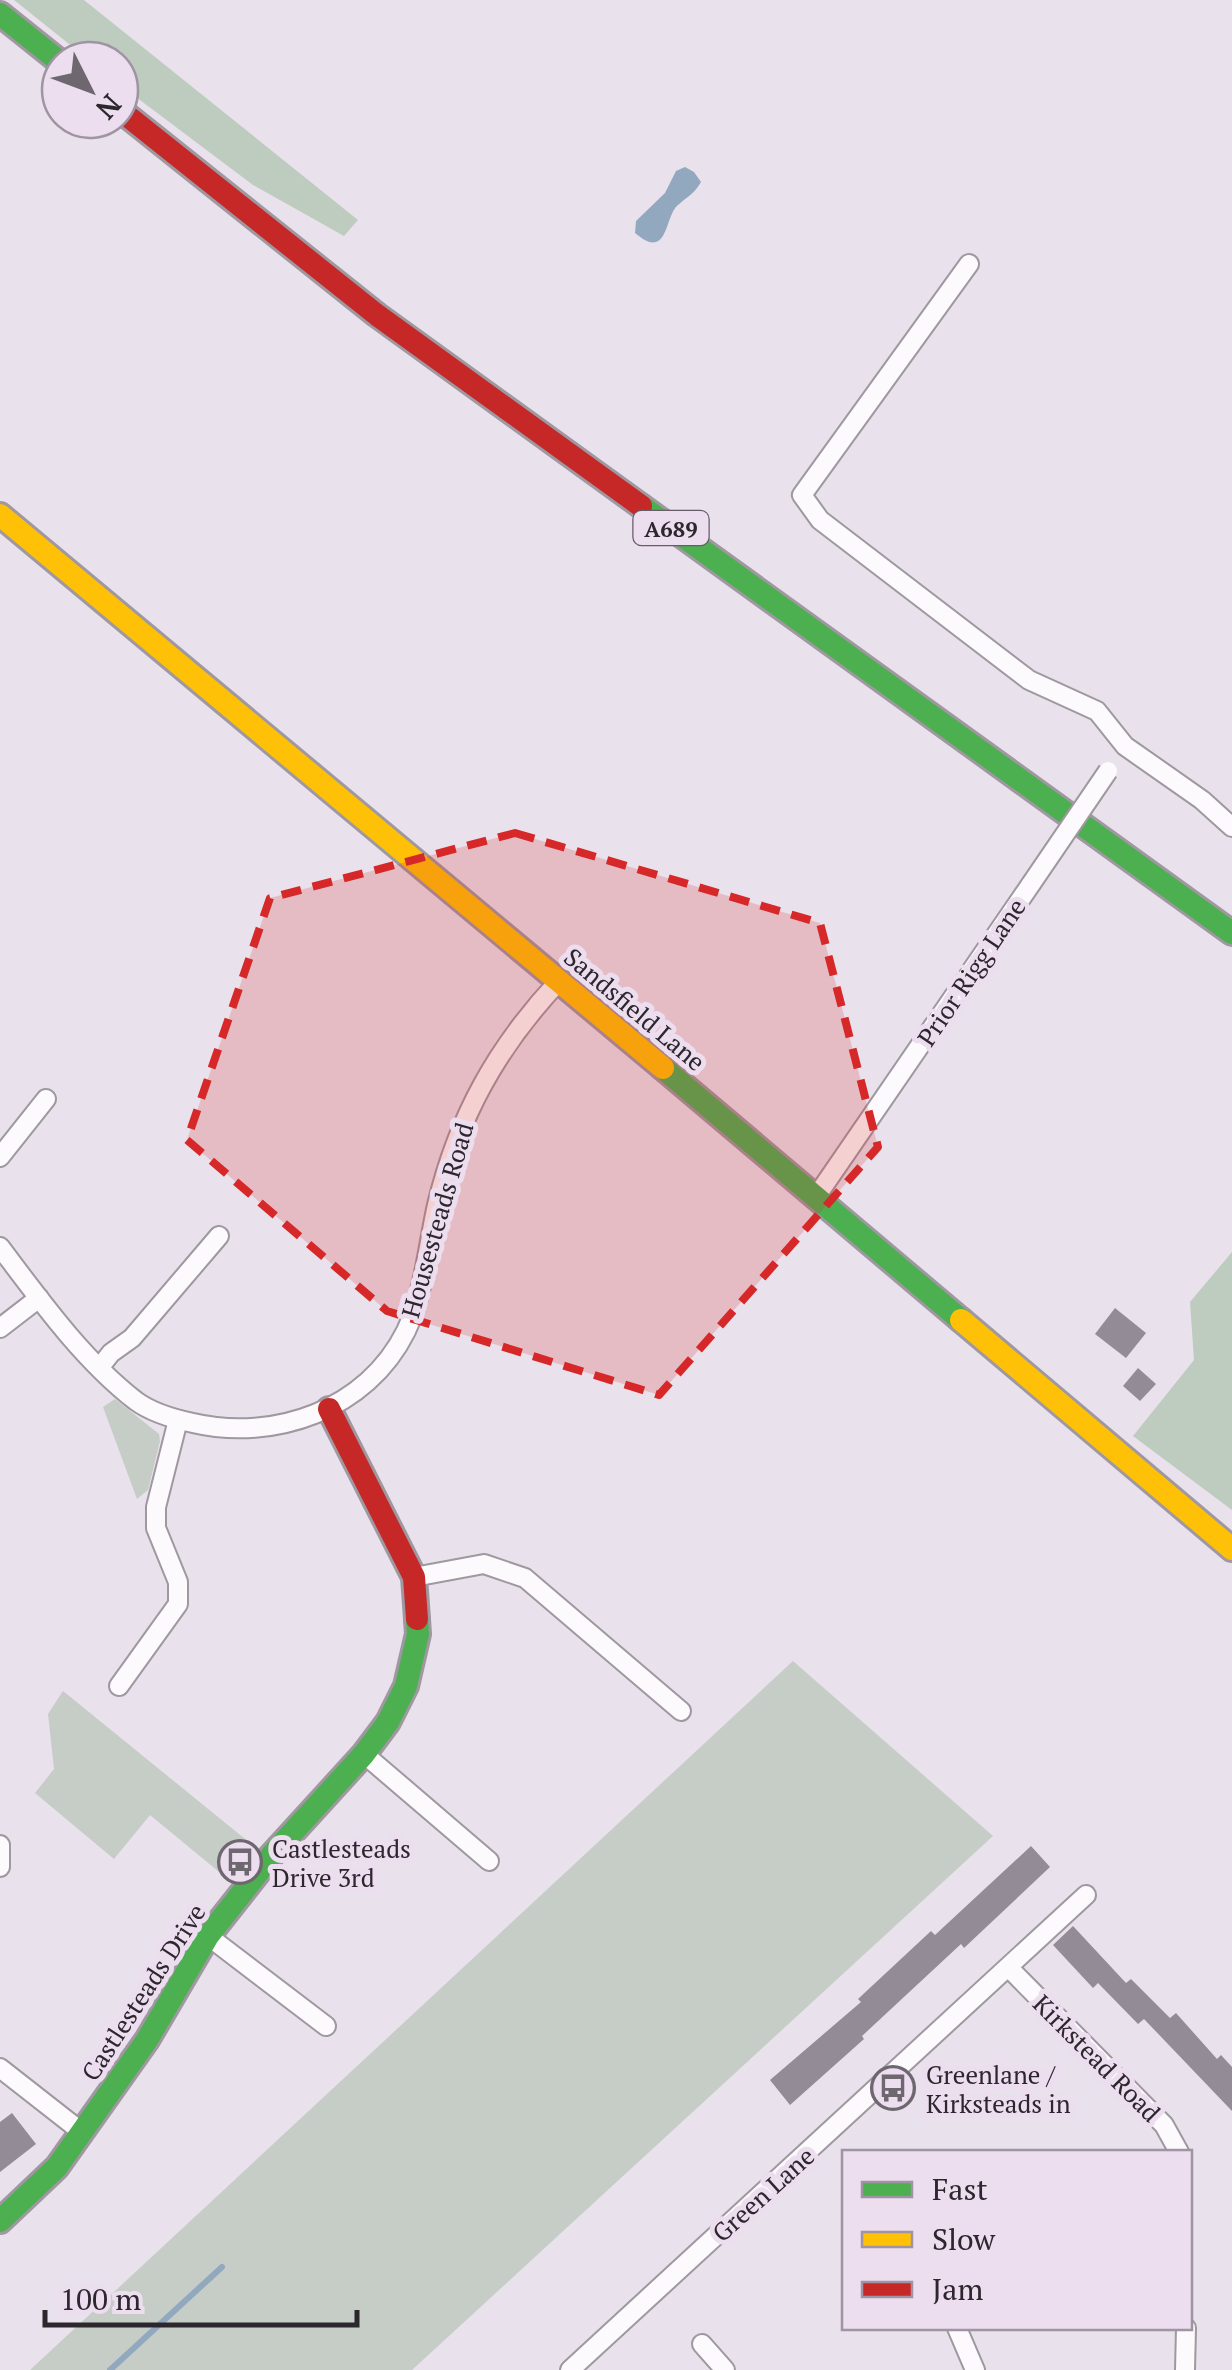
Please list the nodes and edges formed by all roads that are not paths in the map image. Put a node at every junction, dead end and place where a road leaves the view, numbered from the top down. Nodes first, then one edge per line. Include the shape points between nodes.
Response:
1 (0, 14) edge
2 (40, 46) edge
3 (140, 126) edge
4 (970, 264) dead end
5 (0, 514) edge
6 (1125, 746) junction
7 (1232, 827) edge
8 (1232, 933) edge
9 (559, 981) junction
10 (46, 1100) dead end
11 (0, 1157) edge
12 (816, 1198) junction
13 (219, 1236) dead end
14 (0, 1247) edge
15 (39, 1298) junction
16 (0, 1328) edge
17 (100, 1367) junction
18 (329, 1409) junction
19 (178, 1420) junction
20 (1232, 1549) edge
21 (414, 1577) junction
22 (119, 1686) dead end
23 (682, 1711) dead end
24 (364, 1754) junction
25 (0, 1845) edge
26 (490, 1861) dead end
27 (0, 1867) edge
28 (1086, 1895) dead end
29 (208, 1936) junction
30 (1010, 1969) junction
31 (326, 2026) dead end
32 (0, 2068) edge
33 (83, 2133) junction
34 (1177, 2150) edge
35 (0, 2221) edge
36 (956, 2330) edge
37 (1186, 2330) edge
38 (702, 2344) dead end
39 (570, 2370) edge
40 (725, 2370) edge
41 (975, 2370) edge
42 (1185, 2370) edge

1 - 2 main road
3 - 8 main road, A689 via 377,315
4 - 6 street via 802,496 820,520 1030,680 1097,711
5 - 9 main road, Sandsfield Lane
6 - 7 street
6 - 12 street, Prior Rigg Lane, bridge
9 - 12 main road, Sandsfield Lane
9 - 18 street, Housesteads Road via 472,1100 438,1200 407,1328 359,1389
10 - 11 street
12 - 20 main road, Sandsfield Lane
13 - 17 street
14 - 15 street, Housesteads Road
15 - 16 street
15 - 17 street, Housesteads Road
17 - 19 street, Housesteads Road via 139,1403
18 - 19 street, Housesteads Road via 280,1426 223,1430
18 - 21 main road, Castlesteads Drive
19 - 22 street via 156,1528 178,1582 178,1604
21 - 23 street via 484,1564 525,1578
21 - 24 main road, Castlesteads Drive via 418,1634 406,1686
24 - 26 street
24 - 29 main road, Castlesteads Drive
25 - 27 street
28 - 30 street, Green Lane
29 - 31 street
29 - 33 main road, Castlesteads Drive
30 - 34 street, Kirkstead Road via 1164,2125
30 - 39 street, Green Lane
32 - 33 street
33 - 35 main road, Castlesteads Drive
36 - 41 street
37 - 42 street
38 - 40 street

